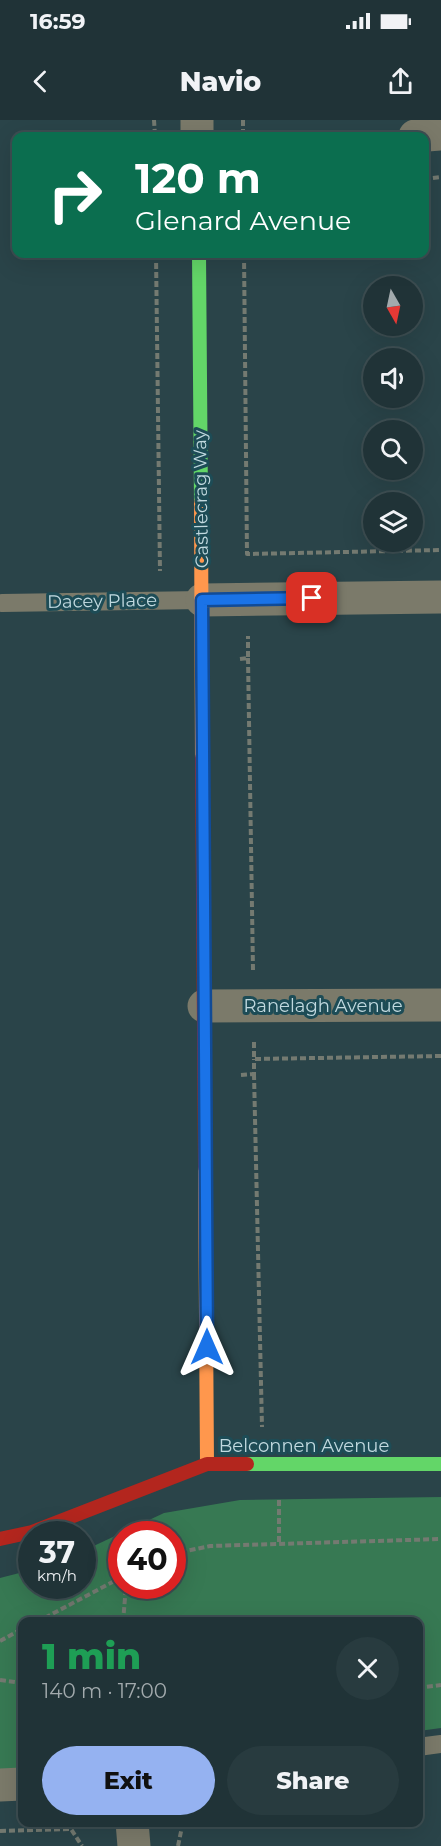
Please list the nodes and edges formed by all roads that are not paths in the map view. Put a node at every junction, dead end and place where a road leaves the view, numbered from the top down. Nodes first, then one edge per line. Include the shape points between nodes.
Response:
1 (199, 258) edge
2 (441, 597) edge
3 (202, 600) junction
4 (2, 603) dead end
5 (441, 1005) edge
6 (204, 1006) junction
7 (207, 1464) junction
8 (441, 1464) edge
9 (0, 1539) edge
10 (441, 1743) edge
11 (423, 1746) edge
12 (18, 1784) edge
13 (0, 1785) edge
14 (132, 1827) edge
15 (134, 1846) edge

1 - 3 street, Castlecrag Way
2 - 3 street
3 - 4 lane, Dacey Place
3 - 6 street, Castlecrag Way
5 - 6 street, Ranelagh Avenue
6 - 7 street, Castlecrag Way
7 - 8 street, Belconnen Avenue
7 - 9 street, Belconnen Avenue via 32,1532
10 - 11 lane
12 - 13 street
14 - 15 street

